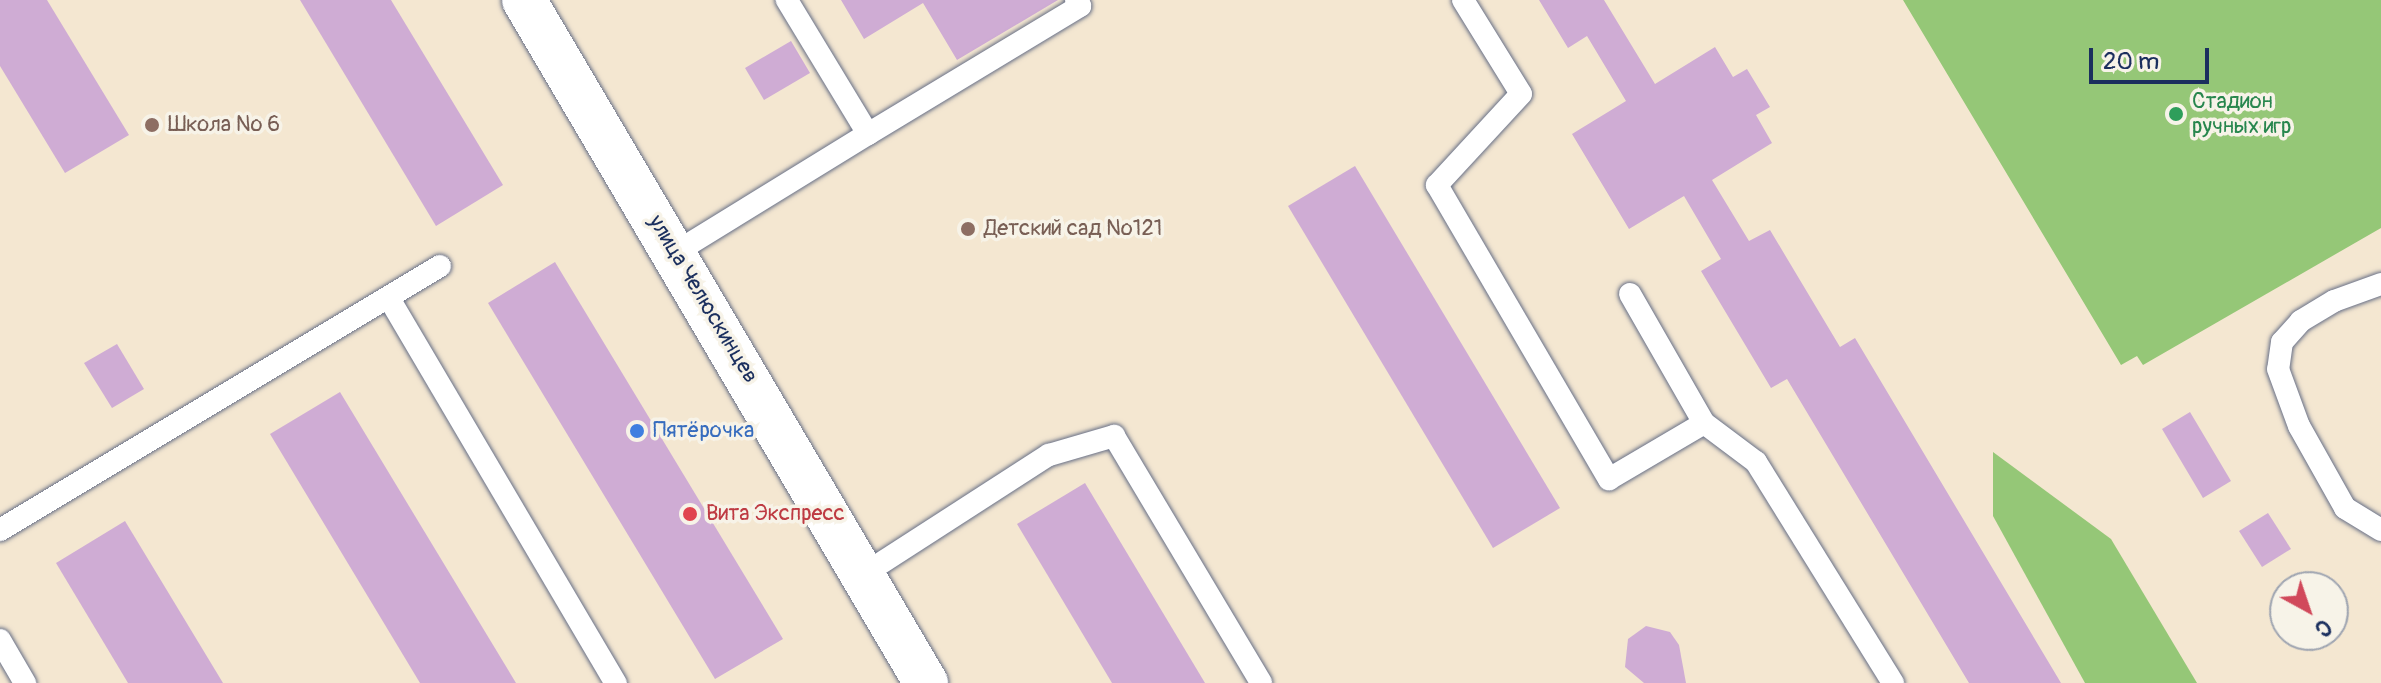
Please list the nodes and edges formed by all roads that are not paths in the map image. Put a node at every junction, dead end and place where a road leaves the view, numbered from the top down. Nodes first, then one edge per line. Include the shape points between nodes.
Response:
1 (524, 0) edge
2 (787, 0) edge
3 (1076, 0) edge
4 (1463, 0) edge
5 (868, 134) junction
6 (676, 252) junction
7 (440, 266) dead end
8 (2381, 284) edge
9 (1630, 294) dead end
10 (390, 300) junction
11 (1704, 423) junction
12 (0, 530) edge
13 (2381, 530) edge
14 (864, 574) junction
15 (0, 640) edge
16 (25, 683) edge
17 (616, 683) edge
18 (926, 683) edge
19 (1261, 683) edge
20 (1893, 683) edge

1 - 6 street, улица Челюскинцев
2 - 5 lane
3 - 5 lane via 1080,6
4 - 11 lane via 1521,94 1437,185 1609,479
5 - 6 lane
6 - 14 street, улица Челюскинцев
7 - 10 lane
8 - 13 lane via 2334,301 2301,321 2282,342 2278,369 2299,426 2345,508
9 - 11 lane
10 - 12 lane
10 - 17 lane
11 - 20 lane via 1756,462
14 - 18 street, улица Челюскинцев
14 - 19 lane via 1049,455 1114,436
15 - 16 lane

